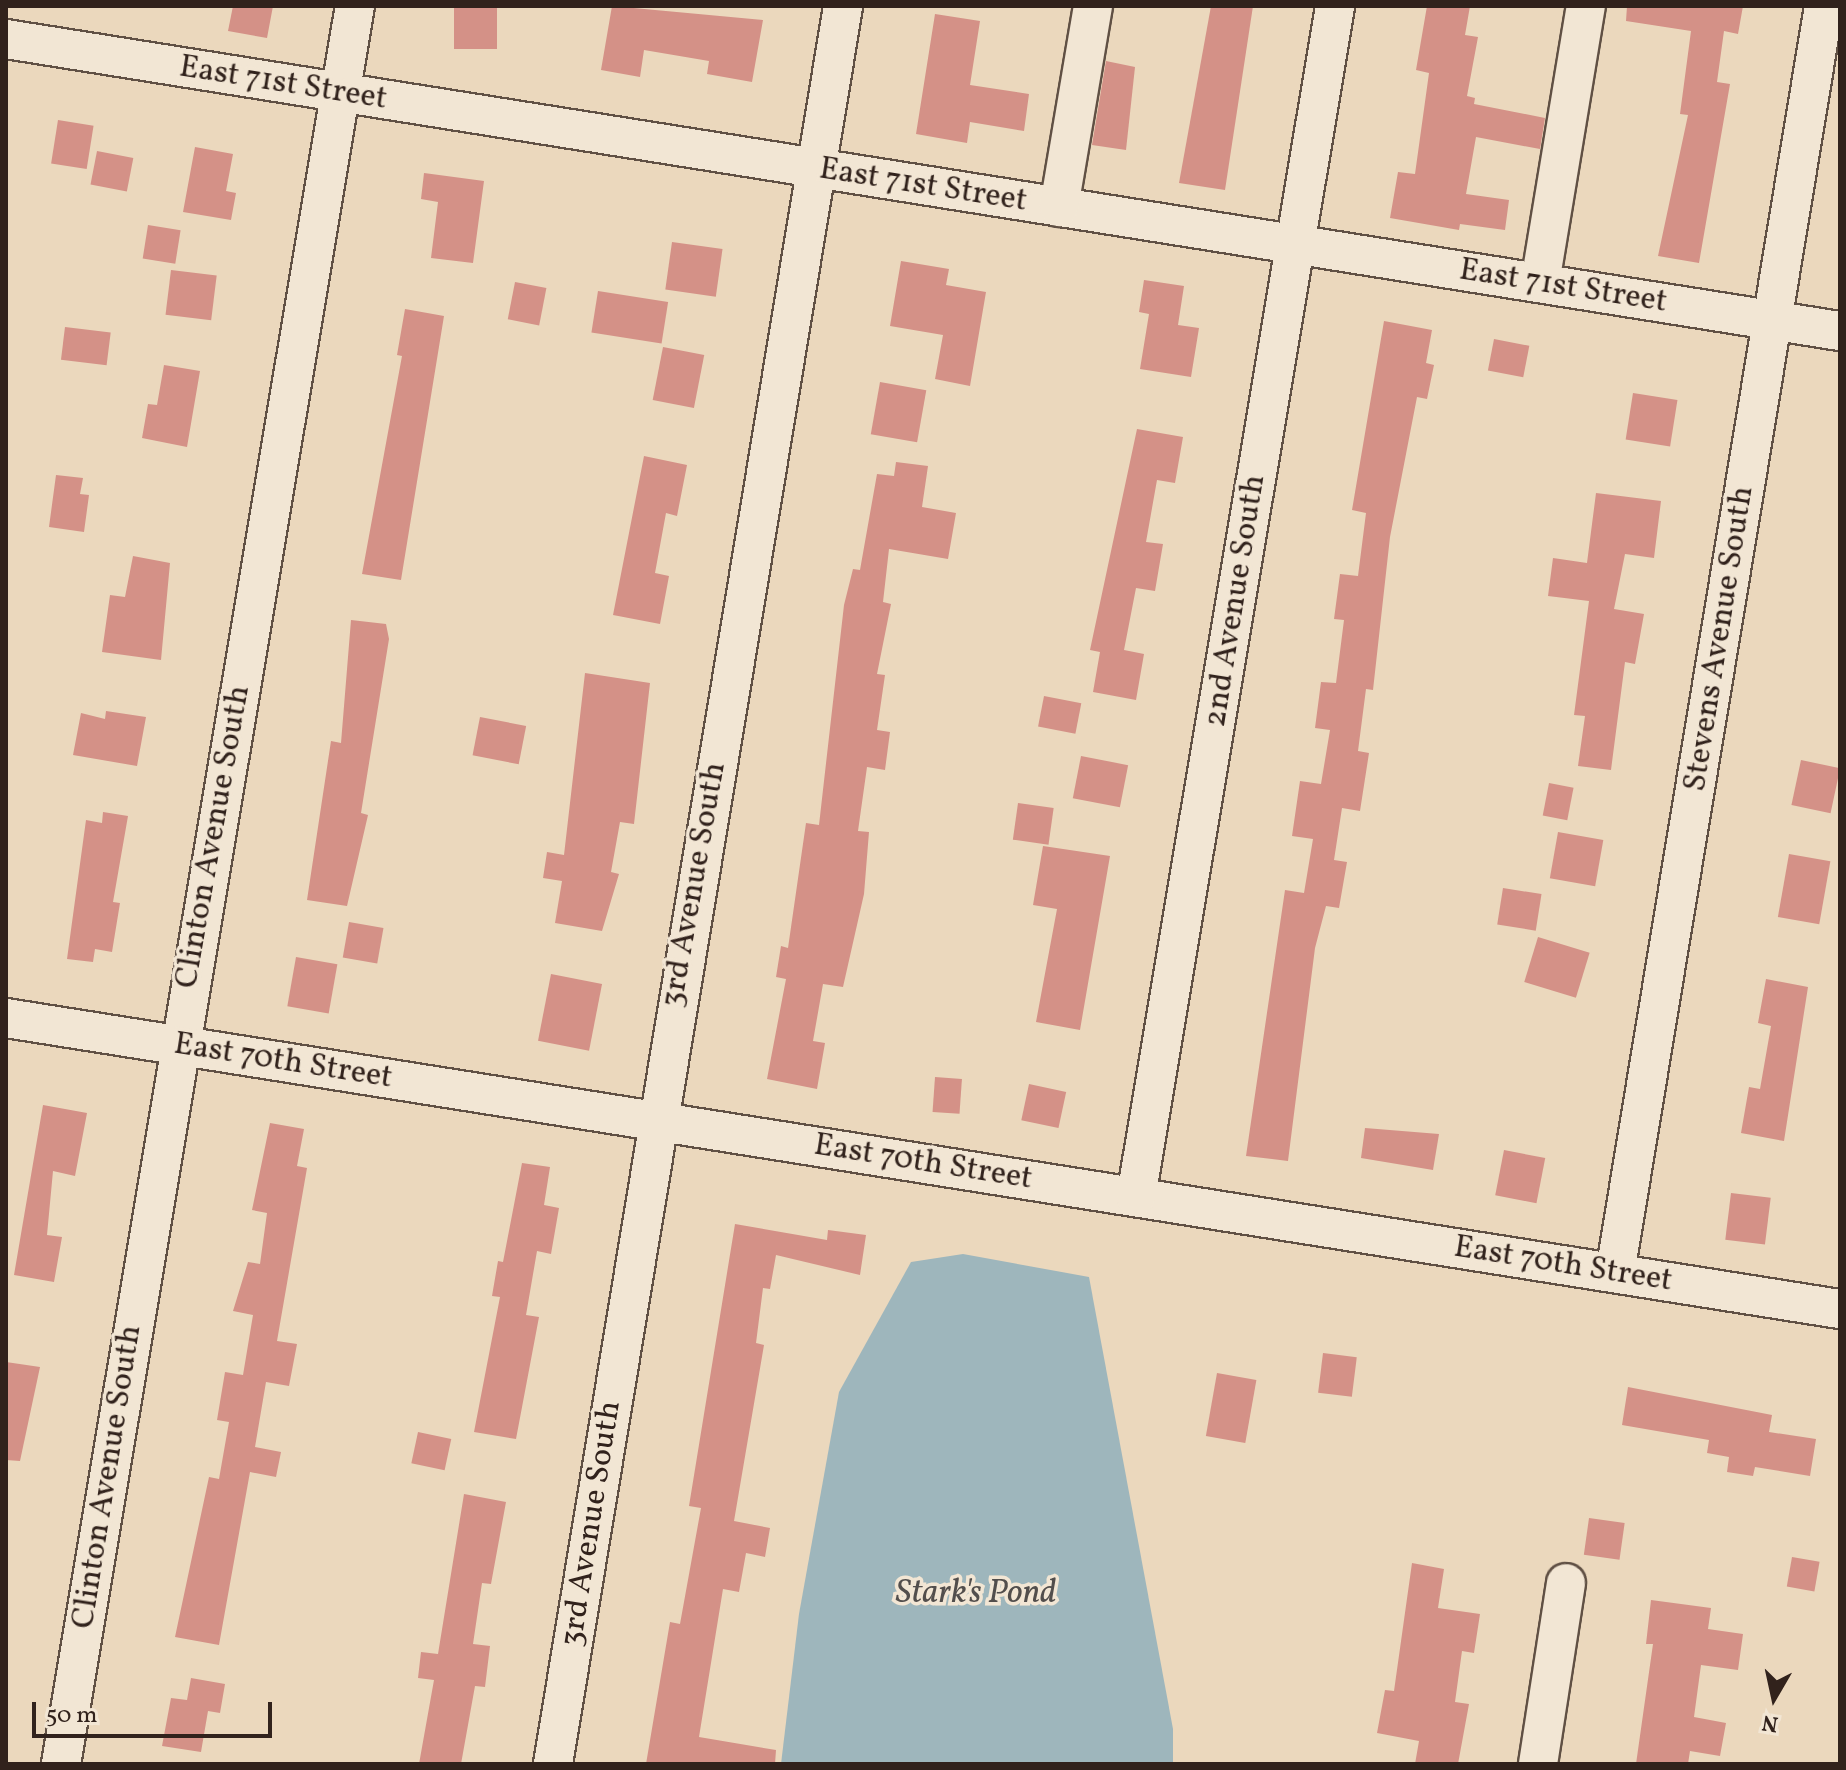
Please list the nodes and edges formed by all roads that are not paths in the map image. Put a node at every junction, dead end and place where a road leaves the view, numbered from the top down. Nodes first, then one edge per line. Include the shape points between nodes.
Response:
1 (355, 6) edge
2 (843, 6) edge
3 (1093, 6) edge
4 (1335, 6) edge
5 (1586, 6) edge
6 (1824, 6) edge
7 (6, 39) edge
8 (340, 93) junction
9 (815, 169) junction
10 (1059, 207) junction
11 (1295, 245) junction
12 (1540, 283) junction
13 (1772, 320) junction
14 (1840, 331) edge
15 (6, 1018) edge
16 (179, 1045) junction
17 (655, 1121) junction
18 (1136, 1197) junction
19 (1615, 1273) junction
20 (1840, 1309) edge
21 (1566, 1583) dead end
22 (61, 1764) edge
23 (553, 1764) edge
24 (1538, 1764) edge

1 - 8 street, Clinton Avenue South
2 - 9 street, 3rd Avenue South
3 - 10 street
4 - 11 street, 2nd Avenue South
5 - 12 street
6 - 13 street, Stevens Avenue South
7 - 8 street, East 71st Street
8 - 9 street, East 71st Street
8 - 16 street, Clinton Avenue South
9 - 10 street, East 71st Street
9 - 17 street, 3rd Avenue South
10 - 11 street, East 71st Street
11 - 12 street, East 71st Street
11 - 18 street, 2nd Avenue South
12 - 13 street, East 71st Street
13 - 14 street, East 71st Street
13 - 19 street, Stevens Avenue South
15 - 16 street, East 70th Street
16 - 17 street, East 70th Street
16 - 22 street, Clinton Avenue South
17 - 18 street, East 70th Street
17 - 23 street, 3rd Avenue South
18 - 19 street, East 70th Street
19 - 20 street, East 70th Street
21 - 24 street

